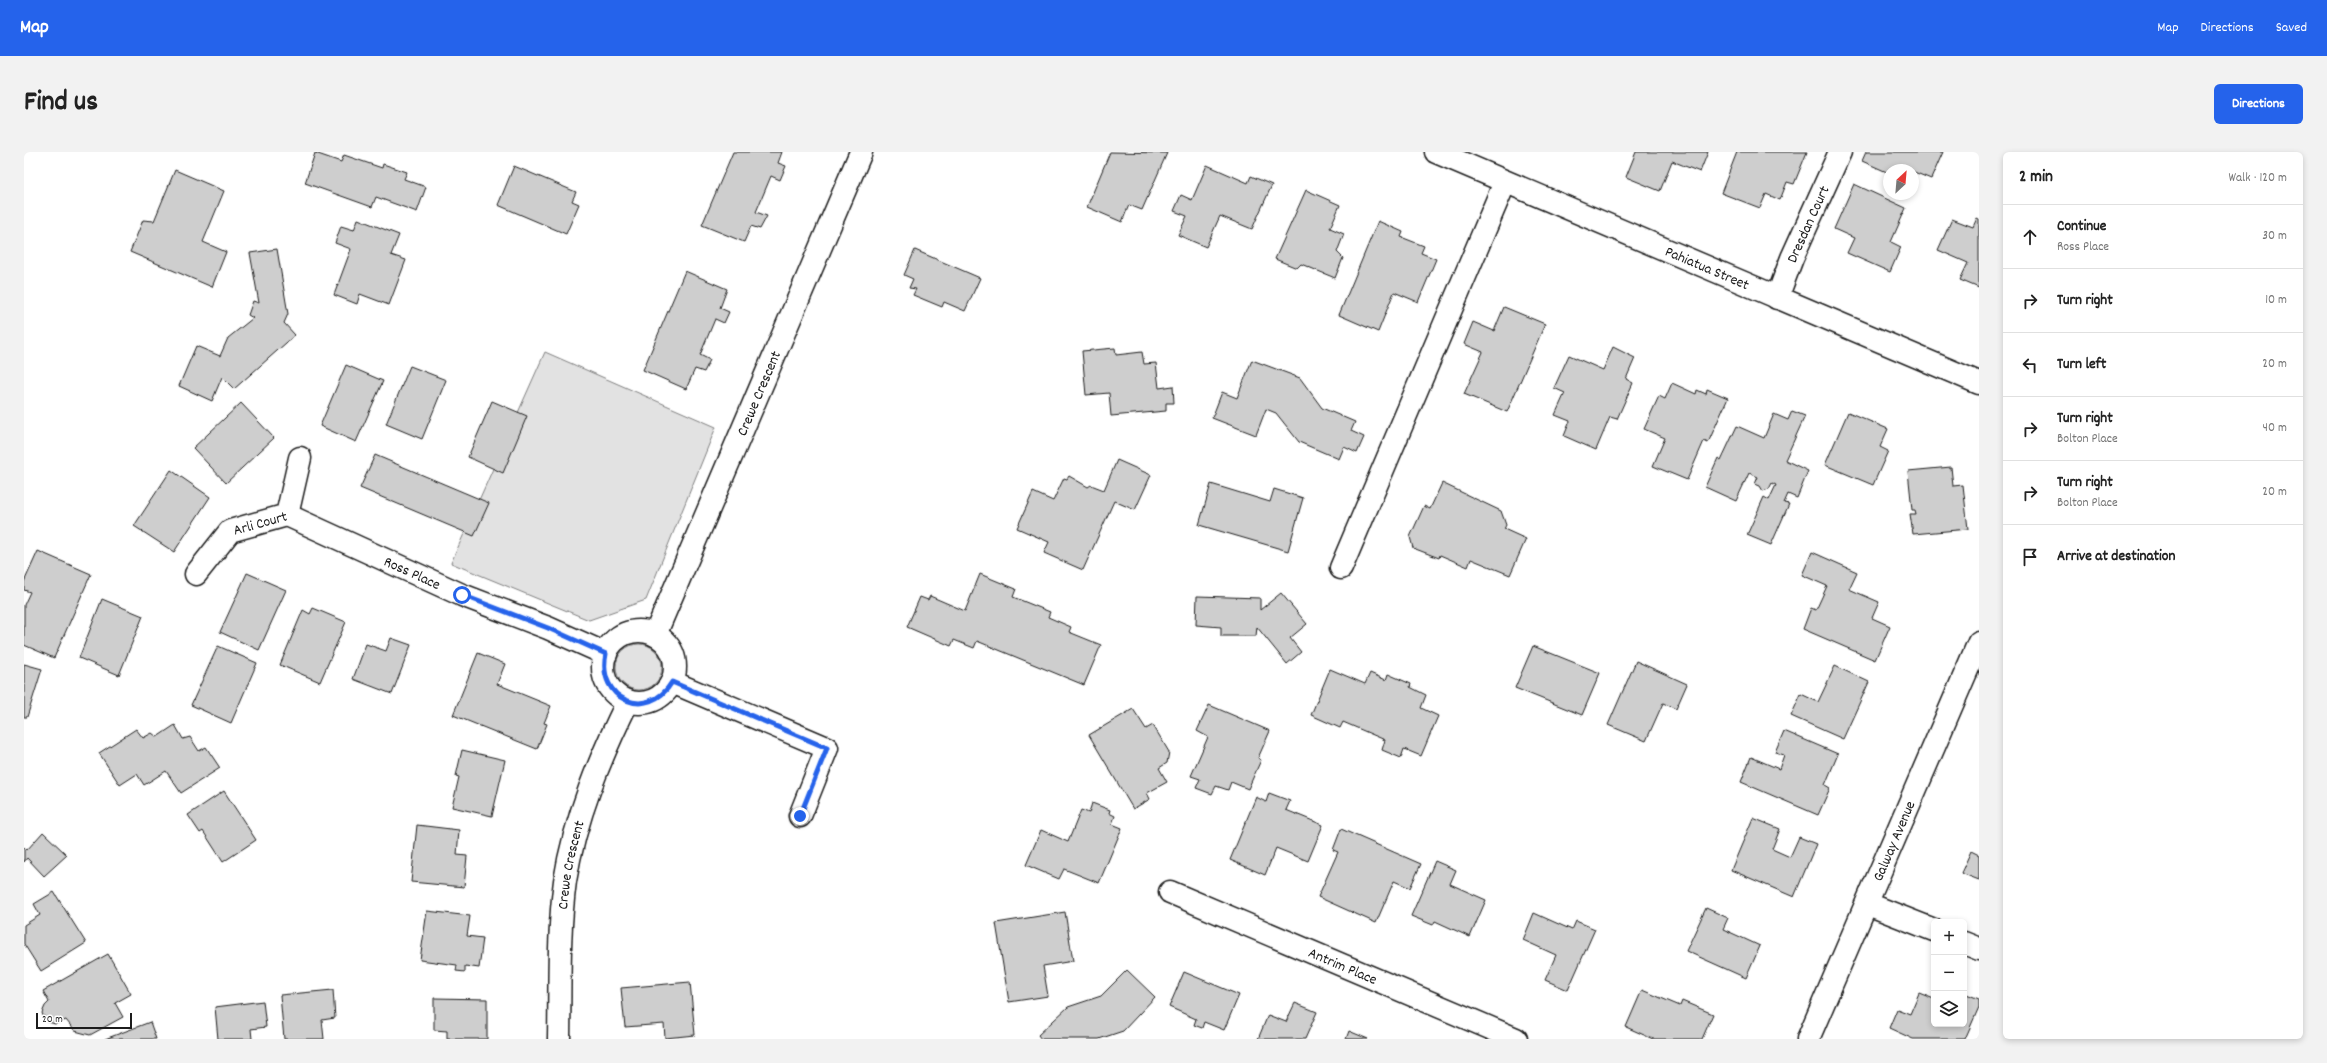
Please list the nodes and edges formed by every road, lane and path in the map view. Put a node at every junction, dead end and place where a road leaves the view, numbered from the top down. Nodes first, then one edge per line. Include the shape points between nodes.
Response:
1 (861, 152) edge
2 (1436, 152) edge
3 (1840, 152) edge
4 (1505, 182) junction
5 (1777, 298) junction
6 (1979, 383) edge
7 (300, 458) dead end
8 (287, 515) junction
9 (1341, 568) dead end
10 (196, 574) dead end
11 (655, 635) junction
12 (1979, 642) edge
13 (606, 654) junction
14 (672, 682) junction
15 (628, 701) junction
16 (800, 816) dead end
17 (1170, 892) dead end
18 (1868, 904) junction
19 (1931, 929) edge
20 (1967, 944) edge
21 (1979, 949) edge
22 (559, 1039) edge
23 (1516, 1039) edge
24 (1808, 1039) edge

1 - 11 street, Crewe Crescent
2 - 4 street, Pahiatua Street
3 - 5 street, Dresdan Court via 1792,258
4 - 5 street, Pahiatua Street
4 - 9 street
5 - 6 street, Pahiatua Street
7 - 8 street, Arli Court
8 - 10 street, Arli Court via 230,531
8 - 13 street, Ross Place via 462,595 548,628
11 - 13 street via 632,632 612,644
11 - 14 street via 664,641 673,655 675,671
12 - 18 street, Galway Avenue
13 - 15 street via 603,666 605,677 617,696
14 - 15 street via 667,691 658,698 638,703
14 - 16 street via 827,748
15 - 22 street, Crewe Crescent via 604,750 586,796 566,881 561,932
17 - 23 street, Antrim Place
18 - 19 street
18 - 24 street, Galway Avenue
20 - 21 street

